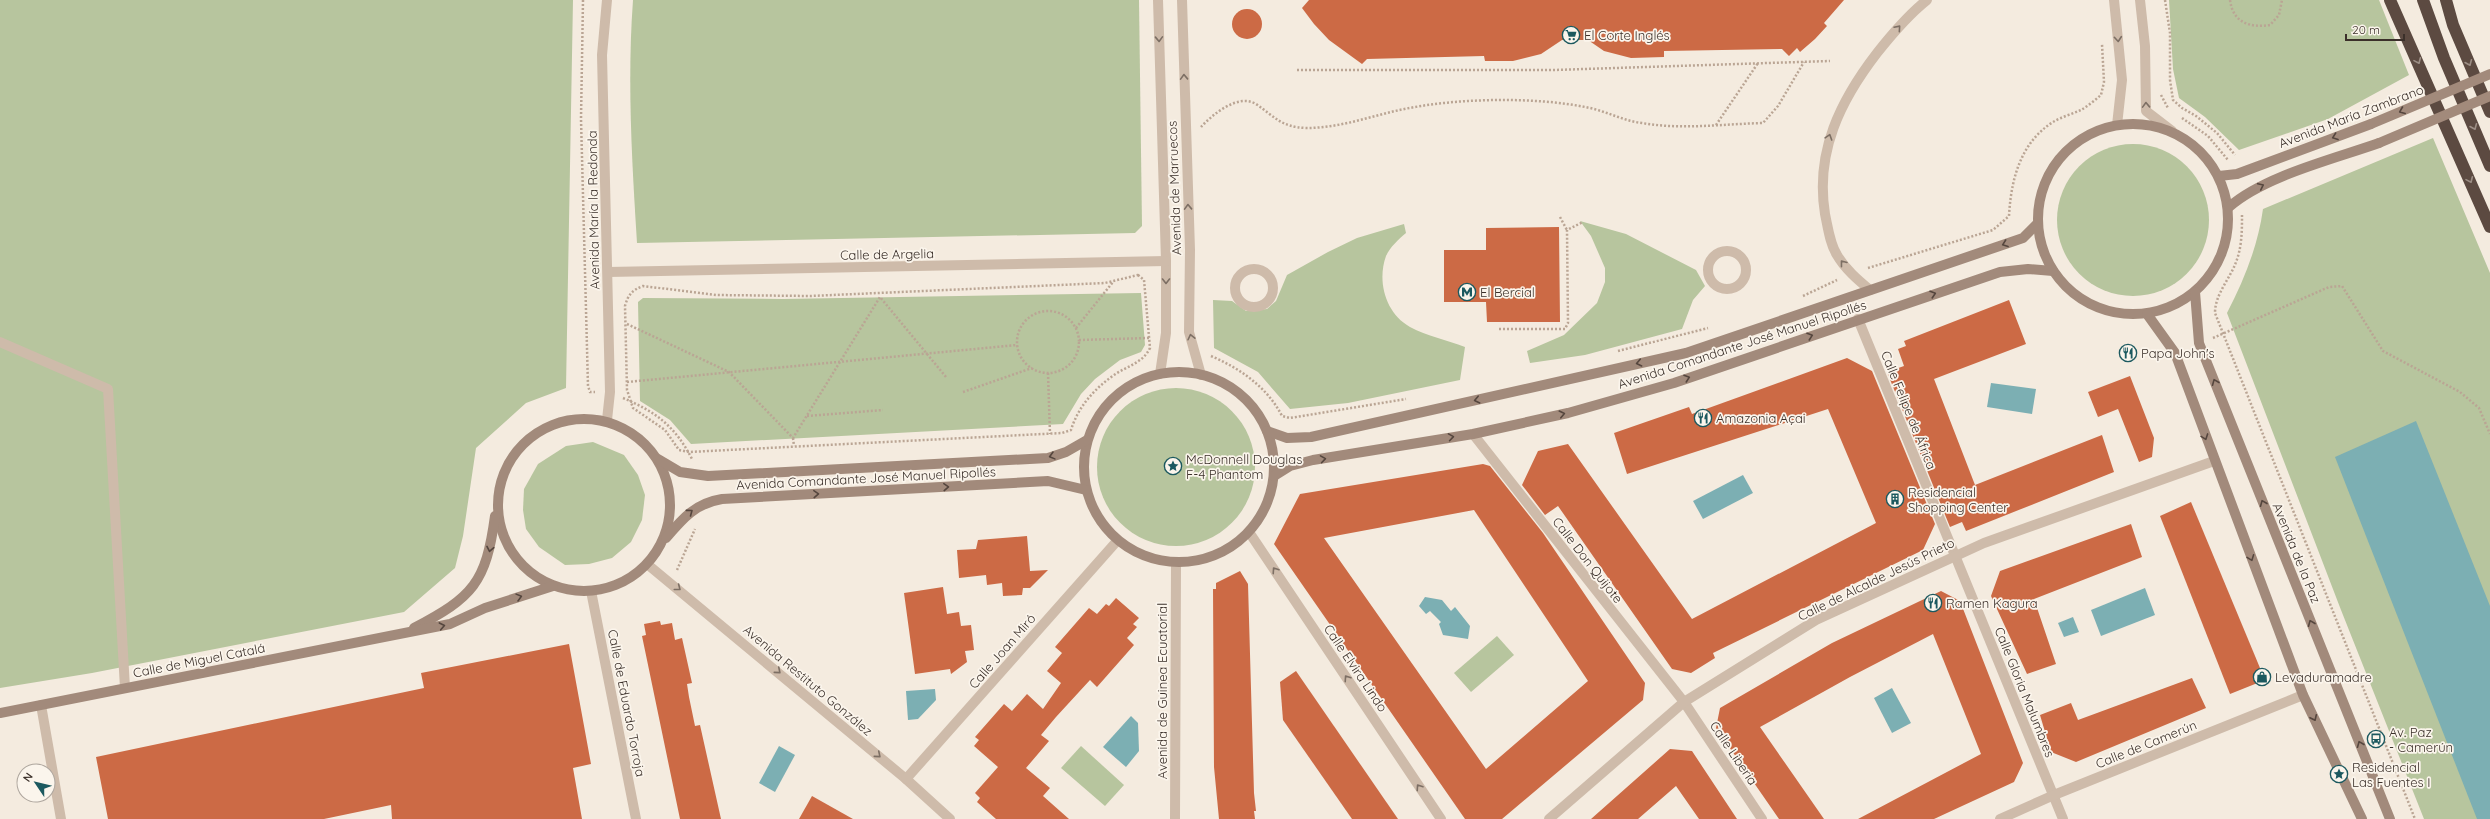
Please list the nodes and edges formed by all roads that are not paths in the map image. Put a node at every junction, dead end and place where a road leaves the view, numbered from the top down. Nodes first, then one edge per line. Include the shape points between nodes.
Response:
1 (607, 0) edge
2 (1158, 0) edge
3 (1182, 0) edge
4 (1927, 0) edge
5 (2114, 0) edge
6 (2140, 0) edge
7 (2390, 0) edge
8 (2423, 0) edge
9 (2446, 0) edge
10 (2490, 74) edge
11 (2490, 96) edge
12 (2490, 112) edge
13 (2117, 124) junction
14 (2172, 131) junction
15 (2490, 166) edge
16 (2219, 176) junction
17 (2228, 207) junction
18 (2037, 224) junction
19 (2490, 227) edge
20 (1166, 261) junction
21 (2053, 271) junction
22 (608, 272) junction
23 (1870, 290) junction
24 (2195, 292) junction
25 (2147, 314) junction
26 (1858, 319) junction
27 (0, 342) edge
28 (1160, 374) junction
29 (1201, 374) junction
30 (607, 420) junction
31 (1267, 431) junction
32 (1473, 434) junction
33 (1087, 440) junction
34 (658, 459) junction
35 (2214, 461) junction
36 (1274, 476) junction
37 (1086, 490) junction
38 (498, 496) junction
39 (1249, 532) junction
40 (663, 540) junction
41 (1117, 541) junction
42 (1955, 555) junction
43 (1176, 563) junction
44 (648, 564) junction
45 (553, 586) junction
46 (591, 591) junction
47 (404, 633) junction
48 (125, 688) junction
49 (2303, 695) junction
50 (1684, 702) junction
51 (42, 705) junction
52 (0, 713) edge
53 (906, 779) junction
54 (2054, 795) junction
55 (61, 819) edge
56 (636, 819) edge
57 (950, 819) edge
58 (1175, 819) edge
59 (1441, 819) edge
60 (1549, 819) edge
61 (1762, 819) edge
62 (2000, 819) edge
63 (2063, 819) edge
64 (2362, 819) edge
65 (2390, 819) edge

1 - 22 street, Avenida María la Redonda via 602,55
2 -> 20 street, Avenida de Marruecos
29 -> 3 street, Avenida de Marruecos via 1189,332 1190,250
23 -> 4 street via 1851,274 1837,255 1826,219 1822,182 1827,143 1847,96 1862,72 1904,21
5 -> 13 street via 2122,80
14 -> 6 street via 2146,112 2145,46
7 -> 19 highway
8 -> 15 highway via 2444,58
9 -> 12 highway via 2453,26
10 -> 16 street, Avenida María Zambrano, bridge via 2371,124 2237,174
17 -> 11 street, bridge via 2263,185 2379,143
13 - 14 street via 2145,124
13 - 18 street via 2089,134 2065,152 2048,176 2039,204
14 - 16 street via 2191,142 2207,158
16 - 17 street
17 - 24 street via 2227,239 2216,268
18 - 21 street via 2042,253
18 -> 23 street, Avenida Comandante José Manuel Ripollés via 2023,238
20 - 22 street, Calle de Argelia
20 -> 28 street, Avenida de Marruecos via 1166,333
21 - 25 street via 2084,301 2114,313
26 -> 21 street, Avenida Comandante José Manuel Ripollés via 2000,272 2028,269
22 - 30 street, Avenida María la Redonda via 610,392
23 -> 31 street, Avenida Comandante José Manuel Ripollés via 1686,353 1311,437 1287,438
24 - 25 street via 2172,306
65 -> 24 street, Avenida de la Paz via 2199,343
25 -> 35 street via 2175,353
32 -> 26 street, Avenida Comandante José Manuel Ripollés via 1568,413 1674,383
26 - 42 street, Calle Felipe de África
27 - 48 street via 108,389
28 - 29 street
28 - 33 street via 1135,382 1114,397 1098,417
29 - 31 street via 1223,383 1242,396 1258,414
30 - 34 street via 638,436
30 - 38 street via 569,419 540,430 517,450 502,476
31 - 36 street via 1273,455
36 -> 32 street, Avenida Comandante José Manuel Ripollés via 1290,466 1314,460
32 - 50 street, Calle Don Quijote
33 -> 34 street, Avenida Comandante José Manuel Ripollés via 1066,452 1048,458 708,476 680,472
33 - 37 street via 1083,465
34 - 40 street via 671,497 669,522
35 - 42 street, Calle de Alcalde Jesús Prieto
35 -> 49 street
36 - 39 street via 1266,506
40 -> 37 street, Avenida Comandante José Manuel Ripollés via 698,506 722,500 1048,481
37 - 41 street via 1097,518
38 - 45 street via 499,524 510,550 529,572
38 -> 47 street via 490,552 475,584 452,607
39 - 43 street via 1228,549 1203,560
59 -> 39 street, Calle Elvira Lindo
40 - 44 street
41 - 43 street via 1144,557
41 - 53 street, Calle Joan Miró
42 - 50 street, Calle de Alcalde Jesús Prieto via 1816,620
42 - 54 street, Calle Gloria Malumbres
43 - 58 street, Avenida de Guinea Ecuatorial
44 - 46 street via 626,581
44 -> 53 street, Avenida Restituto González
45 - 46 street via 573,591
47 -> 45 street, Calle de Miguel Catalá via 450,624 485,608
46 - 56 street, Calle de Eduardo Torroja
47 - 48 street, Calle de Miguel Catalá
48 - 51 street, Calle de Miguel Catalá
49 - 54 street, Calle de Camerún
49 -> 64 street
50 - 60 street, Calle de Alcalde Jesús Prieto
50 - 61 street, Calle Liberia
51 - 52 street, Calle de Miguel Catalá
51 - 55 street
53 - 57 street, Avenida Restituto González
54 - 62 street, Calle de Camerún
54 - 63 street, Calle Gloria Malumbres

